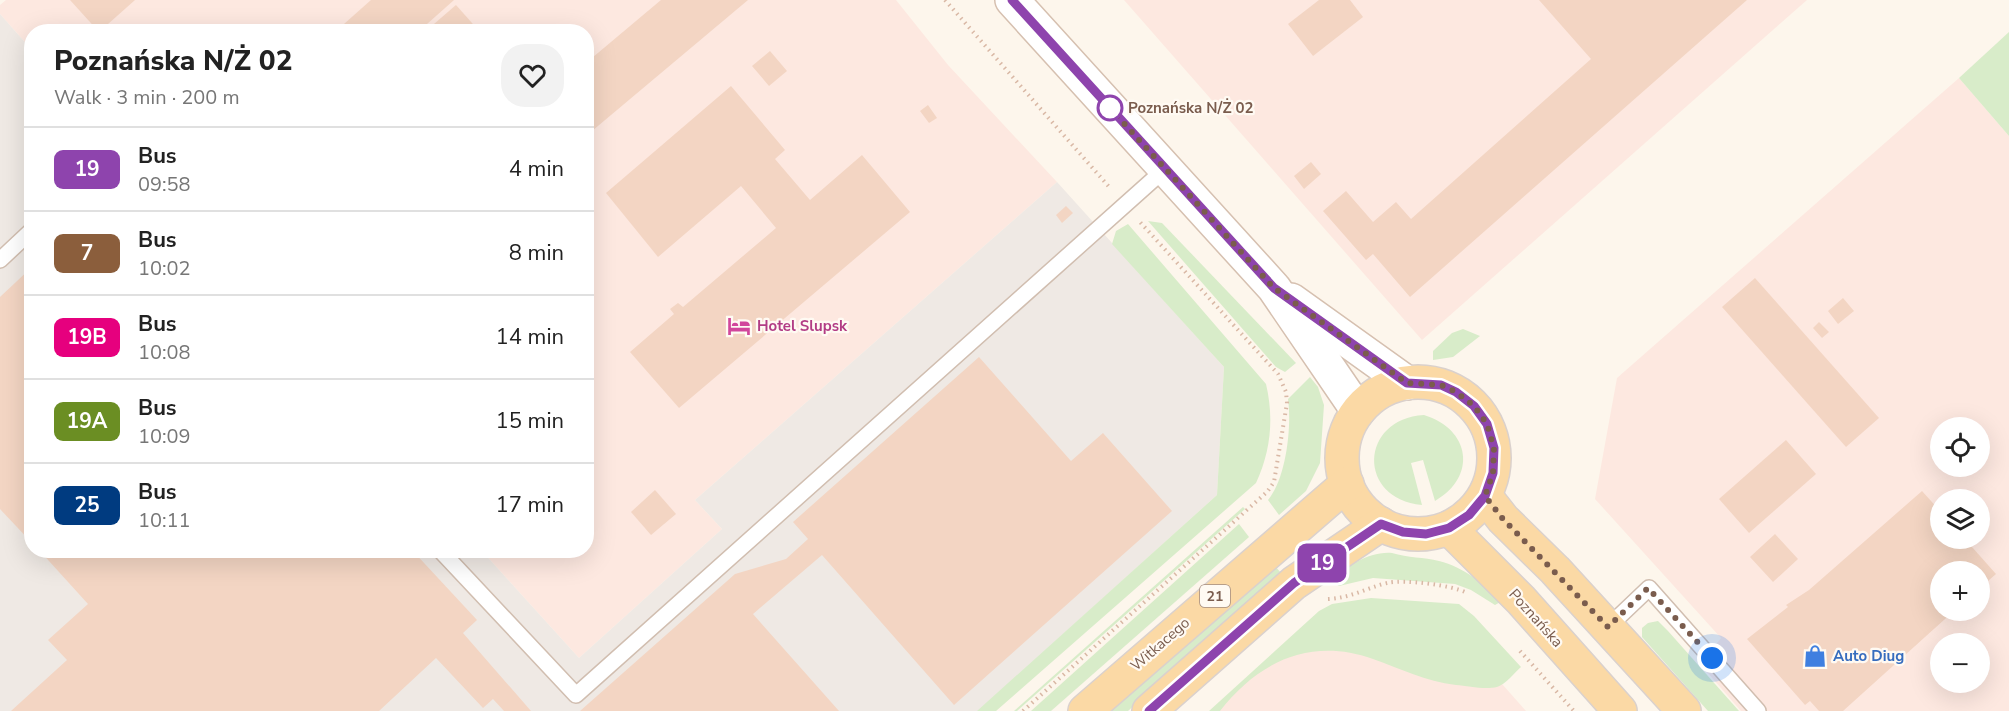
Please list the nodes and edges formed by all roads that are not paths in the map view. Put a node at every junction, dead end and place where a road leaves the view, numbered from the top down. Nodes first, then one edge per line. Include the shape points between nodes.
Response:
1 (1012, 0) edge
2 (1165, 169) junction
3 (24, 238) edge
4 (0, 260) edge
5 (1274, 288) junction
6 (1407, 383) junction
7 (1358, 411) junction
8 (1347, 484) junction
9 (1485, 496) junction
10 (1381, 524) junction
11 (1449, 528) junction
12 (448, 558) edge
13 (1608, 627) junction
14 (1084, 711) edge
15 (1149, 711) edge
16 (1620, 711) edge
17 (1684, 711) edge
18 (1758, 711) edge

1 - 2 main road
2 - 5 main road
2 - 12 lane via 576,695
3 - 4 lane
5 - 6 main road
5 - 7 main road
6 - 7 main road via 1389,388
6 - 9 main road via 1441,385 1456,392 1474,406 1487,424 1494,448 1493,473
7 - 8 main road via 1346,434 1342,459
8 - 10 main road via 1360,507
8 - 14 main road, Witkacego / 21
9 - 11 main road via 1469,515
9 - 13 main road
10 - 11 main road via 1403,532 1426,534
10 - 15 main road via 1294,583
11 - 16 main road, Poznańska via 1521,600
13 - 17 main road
13 - 18 lane via 1648,588

